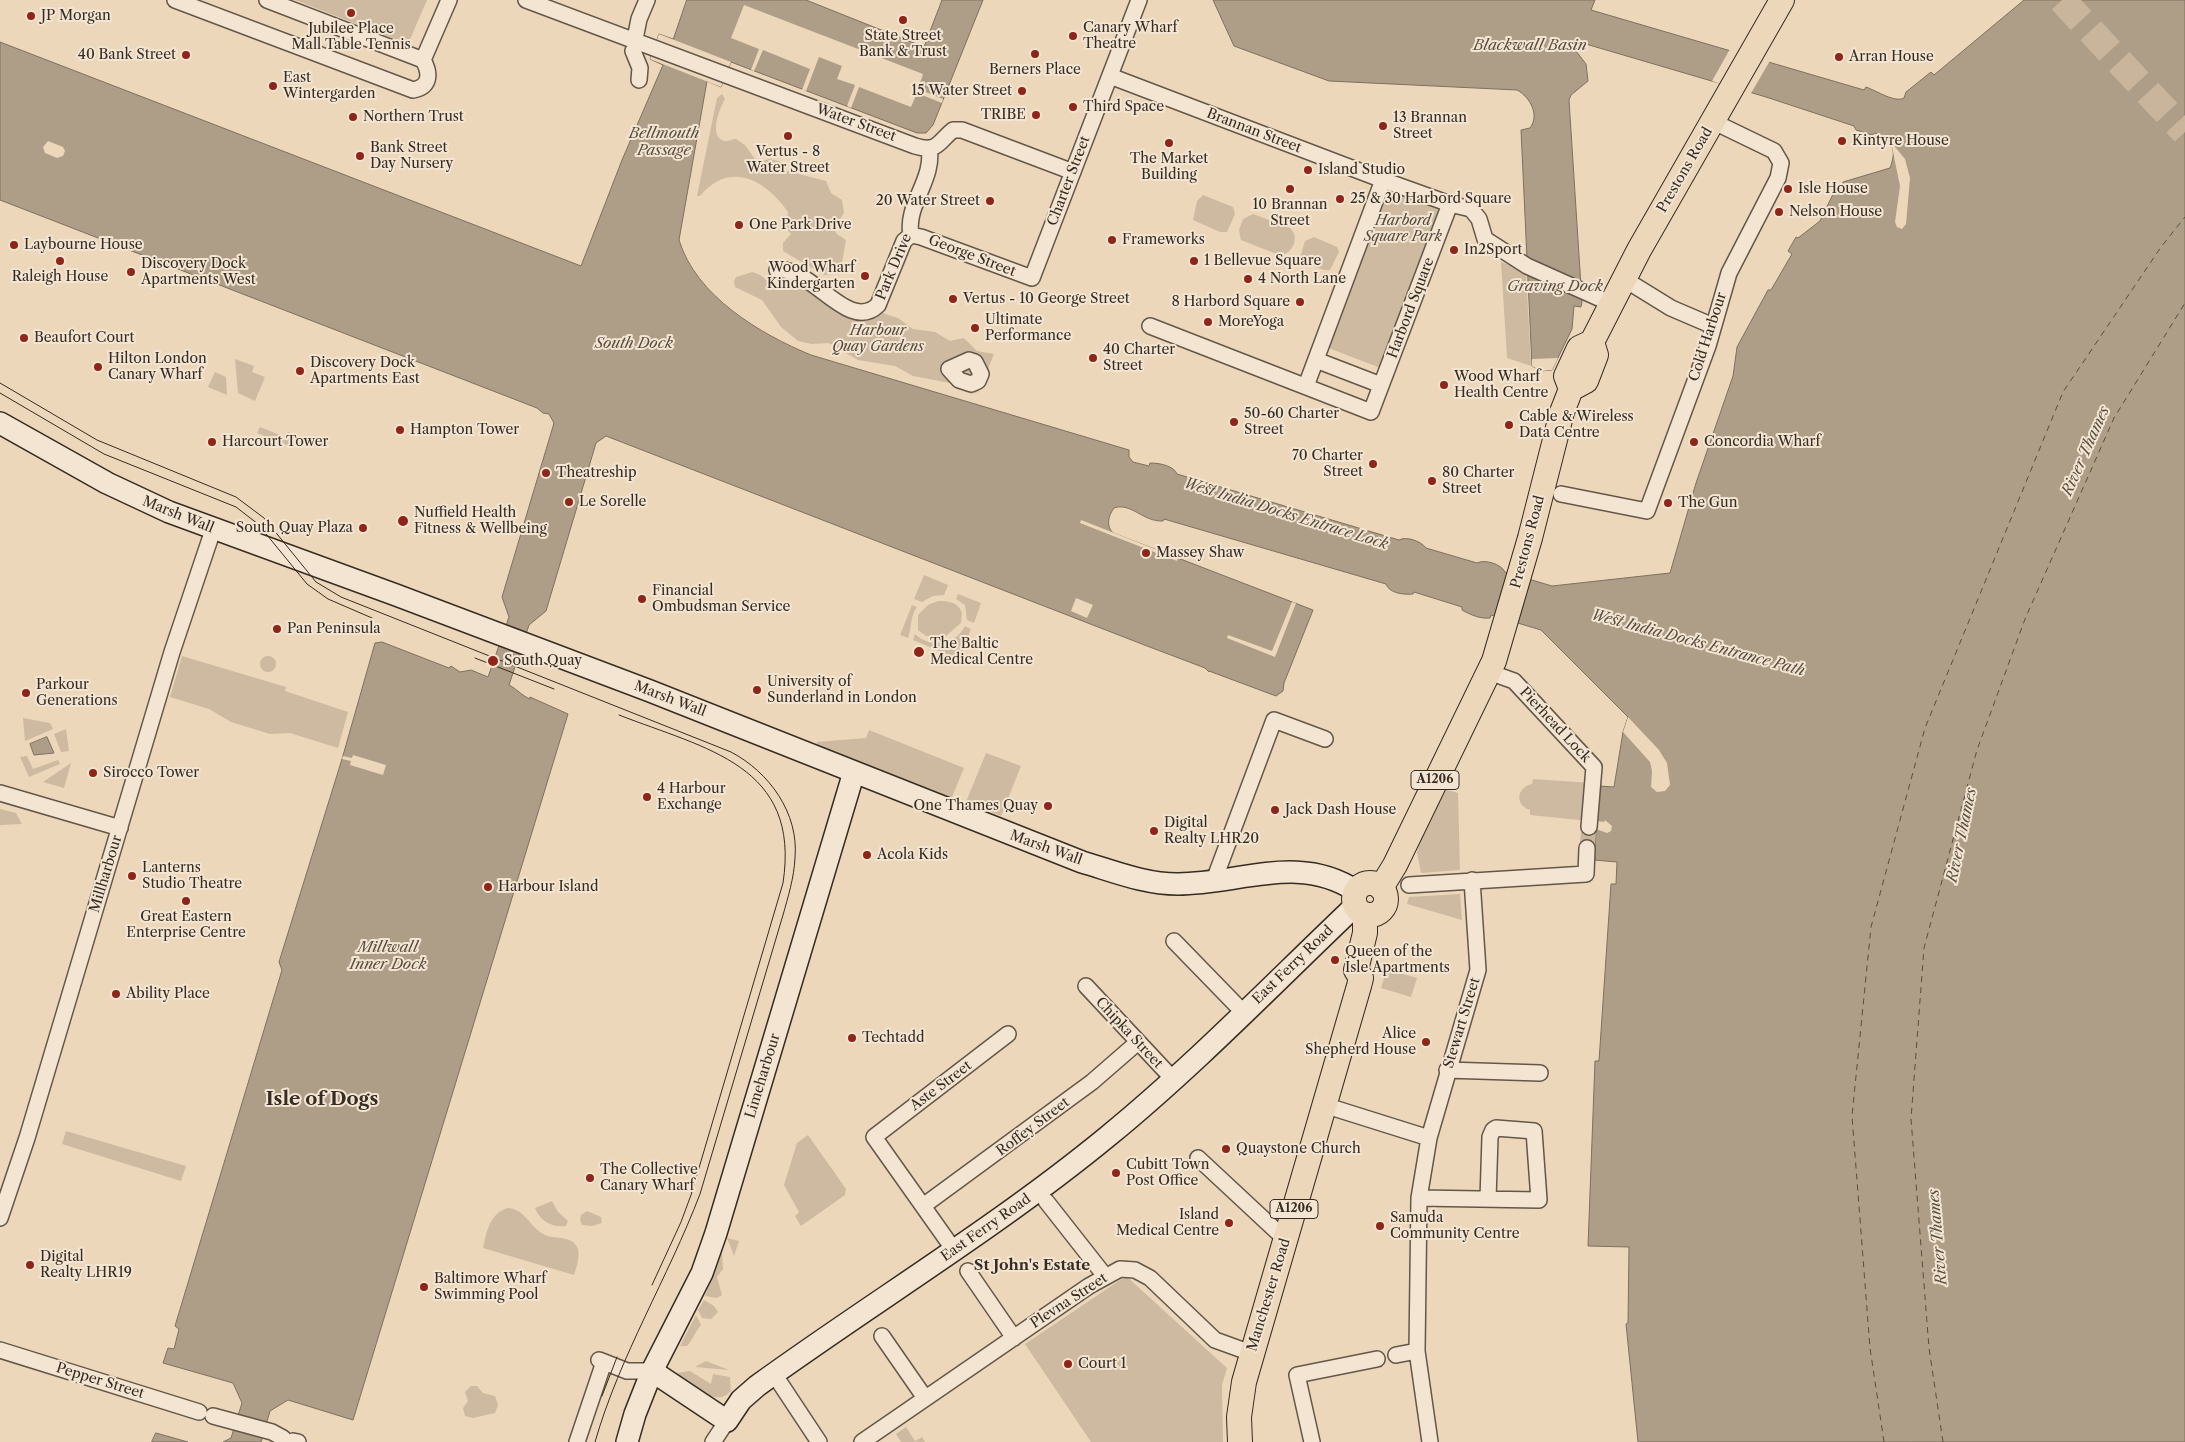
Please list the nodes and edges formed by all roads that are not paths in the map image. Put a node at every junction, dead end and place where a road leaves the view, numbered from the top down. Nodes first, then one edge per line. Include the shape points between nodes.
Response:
1 (175, 0) edge
2 (268, 0) edge
3 (449, 0) edge
4 (526, 0) edge
5 (647, 0) edge
6 (1139, 0) edge
7 (1782, 0) edge
8 (634, 45) junction
9 (423, 60) junction
10 (1110, 76) junction
11 (639, 80) dead end
12 (1712, 122) junction
13 (929, 148) junction
14 (1073, 172) junction
15 (1384, 180) junction
16 (1450, 204) junction
17 (911, 235) junction
18 (777, 270) dead end
19 (1032, 278) joint
20 (1624, 279) junction
21 (1612, 304) junction
22 (1150, 326) dead end
23 (1713, 326) junction
24 (1316, 360) junction
25 (1381, 385) junction
26 (1306, 386) junction
27 (0, 423) edge
28 (1562, 494) dead end
29 (213, 530) junction
30 (1489, 672) junction
31 (1325, 739) dead end
32 (854, 772) junction
33 (0, 793) edge
34 (1589, 827) tunnel mouth
35 (120, 828) junction
36 (1587, 848) tunnel mouth
37 (1472, 880) junction
38 (1213, 883) junction
39 (1409, 885) dead end
40 (1364, 906) junction
41 (1174, 941) dead end
42 (1086, 986) dead end
43 (1243, 1012) junction
44 (1008, 1034) dead end
45 (1138, 1042) junction
46 (1447, 1070) junction
47 (1540, 1073) dead end
48 (1173, 1079) junction
49 (1324, 1105) junction
50 (1429, 1138) junction
51 (1198, 1158) dead end
52 (1419, 1198) junction
53 (1488, 1199) junction
54 (1046, 1201) dead end
55 (923, 1206) junction
56 (0, 1218) edge
57 (1286, 1240) junction
58 (954, 1250) junction
59 (968, 1271) dead end
60 (1105, 1276) junction
61 (882, 1336) dead end
62 (1014, 1338) junction
63 (0, 1350) edge
64 (1417, 1351) junction
65 (1251, 1353) junction
66 (1396, 1355) dead end
67 (1377, 1359) dead end
68 (652, 1371) junction
69 (774, 1374) junction
70 (925, 1398) junction
71 (727, 1421) junction
72 (291, 1440) edge
73 (577, 1442) edge
74 (627, 1442) edge
75 (714, 1442) edge
76 (819, 1442) edge
77 (862, 1442) edge
78 (1240, 1442) edge
79 (1312, 1442) edge
80 (1430, 1442) edge

1 - 9 street via 413,90 424,86 429,78
2 - 9 street
3 - 9 street
4 - 8 street, Water Street
5 - 8 street
6 - 10 street, Charter Street
7 - 12 main road, Prestons Road / A1206
8 - 11 street via 640,68
8 - 13 street, Water Street via 654,47 915,146
10 - 14 street, Charter Street
10 - 15 street, Brannan Street
12 - 20 main road, Prestons Road / A1206
12 - 23 street, Cold Harbour via 1774,151 1781,163 1778,178 1728,273
13 - 14 street via 941,143 953,130 962,130
13 - 17 street, Park Drive via 931,165 910,220
14 - 19 street, Charter Street
15 - 16 street, Brannan Street
15 - 24 street
16 - 21 street, Brannan Street via 1471,209 1479,219 1485,239 1527,266
16 - 25 street, Harbord Square
17 - 18 street, Park Drive via 904,241 878,305 867,311 834,302 794,271
17 - 19 street, George Street
20 - 21 main road, Prestons Road / A1206
20 - 23 street via 1671,308
21 - 30 main road, Prestons Road / A1206 via 1592,342 1579,348 1566,376 1571,389 1555,433 1521,570
22 - 26 street
23 - 28 street, Cold Harbour via 1647,511
24 - 25 street
24 - 26 street
25 - 26 street, Harbord Square via 1371,412
27 - 29 street, Marsh Wall via 135,498
29 - 32 street, Marsh Wall via 396,595
29 - 35 street, Millharbour via 172,652
30 - 34 street, Pierhead Lock via 1514,681 1594,766
30 - 40 main road, A1206 via 1381,888 1385,900
31 - 38 street via 1274,720
32 - 38 street, Marsh Wall via 1026,841 1124,875 1176,884
32 - 68 street, Limeharbour via 716,1233 702,1274
33 - 35 street
35 - 56 street, Millharbour
36 - 37 street via 1586,874
37 - 39 street
37 - 46 street, Stewart Street via 1478,970
38 - 40 street, Marsh Wall via 1295,870 1335,879
40 - 43 street, East Ferry Road
40 - 49 main road, Manchester Road / A1206 via 1381,930 1368,972 1360,978
41 - 43 street
42 - 45 street, Chipka Street
43 - 48 street, East Ferry Road
44 - 55 street, Aste Street via 874,1137
45 - 48 street, Chipka Street
45 - 55 street, Roffey Street via 1077,1093
46 - 47 street
46 - 50 street, Stewart Street
48 - 58 street, East Ferry Road via 1029,1198
49 - 50 street
49 - 57 main road, Manchester Road / A1206
50 - 52 street, Stewart Street
51 - 57 street
52 - 53 street
52 - 64 street, Stewart Street
53 - 53 street via 1493,1130 1531,1129 1534,1131 1539,1200
54 - 60 street
55 - 58 street
57 - 65 main road, Manchester Road / A1206
58 - 69 street, East Ferry Road
59 - 62 street
60 - 62 street, Plevna Street
60 - 65 street, Plevna Street via 1120,1269 1135,1270 1150,1278 1215,1340
61 - 70 street
62 - 70 street, Plevna Street
63 - 72 street, Pepper Street
64 - 66 street
64 - 80 street, Stewart Street
65 - 78 main road, Manchester Road / A1206 via 1239,1417
67 - 79 street via 1297,1375
68 - 71 street
68 - 73 street via 627,1371 601,1361
68 - 74 street via 634,1414
69 - 71 street, East Ferry Road via 741,1400
69 - 76 street
70 - 77 street, Plevna Street
71 - 75 street

